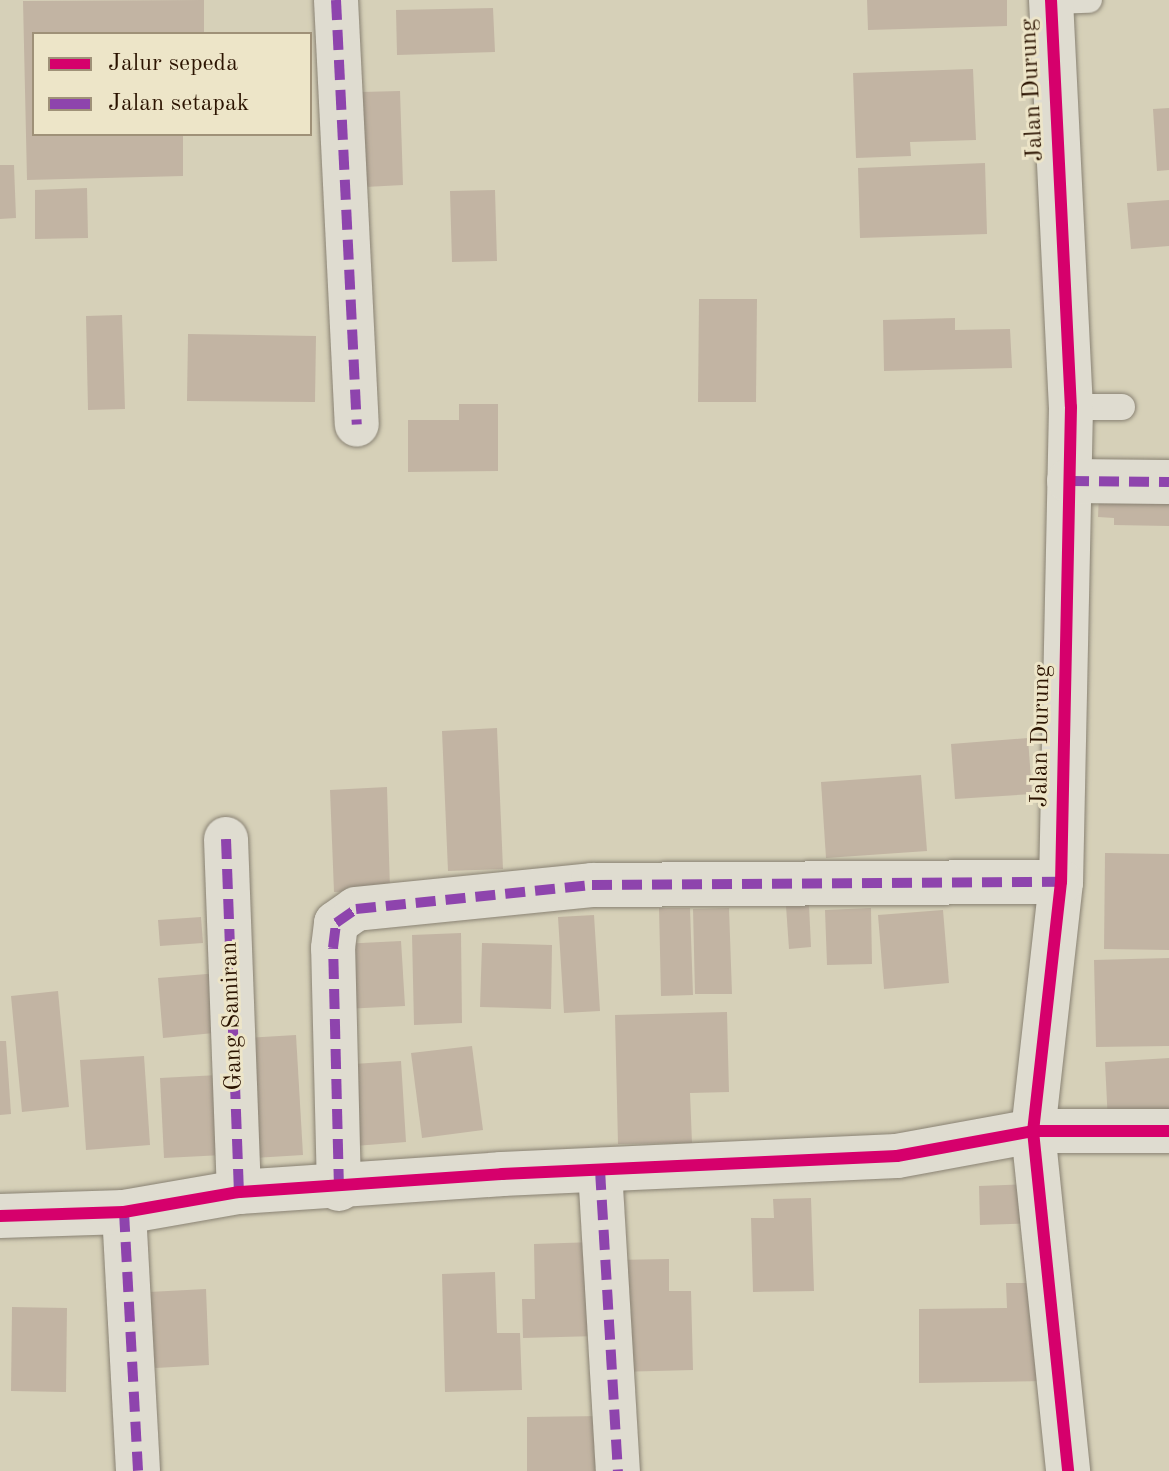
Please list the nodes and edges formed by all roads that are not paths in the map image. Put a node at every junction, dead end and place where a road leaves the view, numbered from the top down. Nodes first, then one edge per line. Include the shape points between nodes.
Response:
1 (336, 0) edge
2 (1051, 0) edge
3 (1089, 0) edge
4 (1071, 407) junction
5 (1122, 407) dead end
6 (357, 424) dead end
7 (1069, 481) junction
8 (1169, 482) edge
9 (226, 839) dead end
10 (1061, 882) junction
11 (1033, 1131) junction
12 (1169, 1131) edge
13 (600, 1170) junction
14 (339, 1189) junction
15 (239, 1192) junction
16 (124, 1212) junction
17 (0, 1216) edge
18 (138, 1471) edge
19 (618, 1471) edge
20 (1068, 1471) edge

1 - 6 street
2 - 3 lane
2 - 4 street, Jalan Durung
4 - 5 lane
4 - 7 street, Jalan Durung
7 - 8 street
7 - 10 street, Jalan Durung
9 - 15 street, Gang Samiran
10 - 11 street, Jalan Durung
10 - 14 street via 592,885 356,909 336,923 333,948
11 - 12 street
11 - 13 street via 897,1156
11 - 20 street, Jalan Durung
13 - 14 street
13 - 19 street
14 - 15 street
15 - 16 street
16 - 17 street
16 - 18 street

